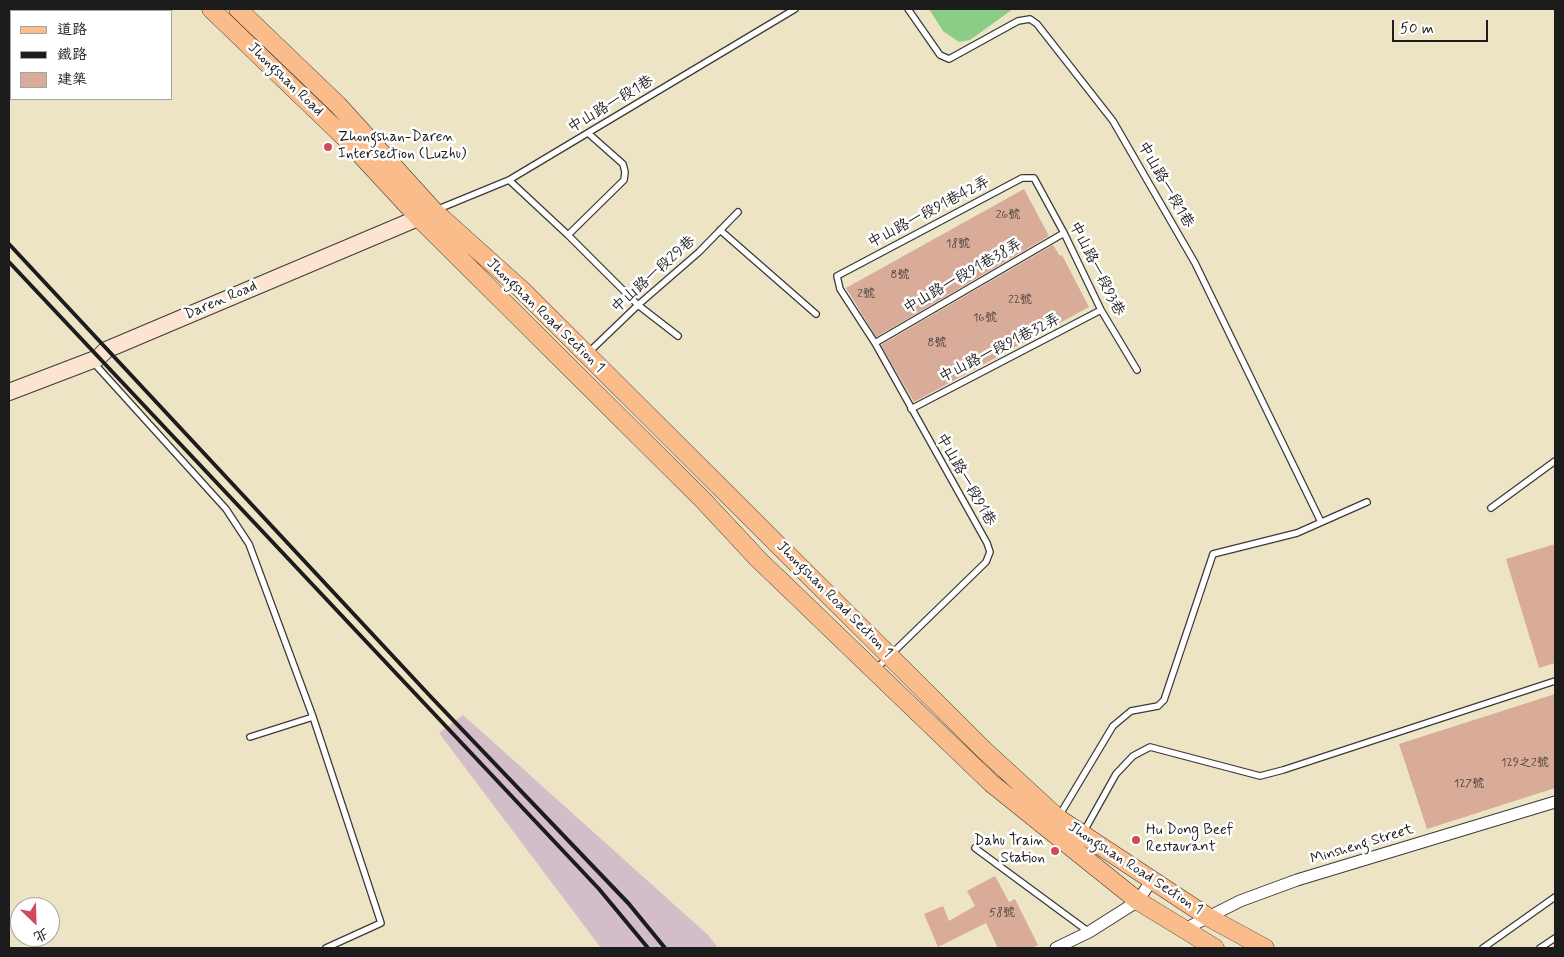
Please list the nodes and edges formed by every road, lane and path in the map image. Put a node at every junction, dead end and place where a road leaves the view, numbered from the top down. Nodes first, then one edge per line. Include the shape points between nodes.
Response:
1 (211, 9) edge
2 (238, 9) edge
3 (795, 9) edge
4 (908, 9) edge
5 (588, 133) junction
6 (1034, 178) joint
7 (509, 180) junction
8 (738, 212) dead end
9 (427, 214) junction
10 (720, 230) junction
11 (1064, 233) junction
12 (568, 235) junction
13 (837, 276) joint
14 (638, 305) junction
15 (1101, 310) junction
16 (816, 314) dead end
17 (678, 336) dead end
18 (874, 343) junction
19 (586, 355) junction
20 (91, 360) junction
21 (1137, 370) dead end
22 (9, 392) edge
23 (910, 409) junction
24 (1555, 461) edge
25 (1367, 502) dead end
26 (1491, 508) dead end
27 (1320, 522) junction
28 (890, 655) junction
29 (875, 671) junction
30 (1555, 681) edge
31 (313, 717) junction
32 (250, 737) dead end
33 (1555, 802) edge
34 (1058, 818) junction
35 (1082, 834) junction
36 (975, 848) dead end
37 (1151, 881) junction
38 (1555, 897) edge
39 (1138, 901) junction
40 (1208, 917) junction
41 (1183, 930) junction
42 (1089, 932) junction
43 (1555, 938) edge
44 (326, 948) edge
45 (1056, 948) edge
46 (1215, 948) edge
47 (1265, 948) edge
48 (1483, 948) edge
49 (1540, 948) edge

1 - 9 main road, Jhongshan Road
2 - 9 main road, Jhongshan Road via 338,105
3 - 5 lane, 中山路一段1巷
4 - 27 lane, 中山路一段1巷 via 940,55 949,59 1018,21 1030,19 1037,24 1113,120 1190,254
5 - 7 lane, 中山路一段1巷
5 - 12 lane via 623,164 624,180
6 - 11 lane, 中山路一段93巷
6 - 13 lane, 中山路一段91巷42弄 via 1022,178
7 - 9 lane, 中山路一段1巷
7 - 12 lane
8 - 10 lane, 中山路一段29巷
9 - 19 main road, Jhongshan Road Section 1 via 522,290
9 - 20 street, Daren Road via 106,350
9 - 29 main road, Jhongshan Road Section 1 via 758,559
10 - 14 lane, 中山路一段29巷
10 - 16 lane
11 - 15 lane, 中山路一段93巷
11 - 18 lane, 中山路一段91巷38弄
12 - 14 lane
13 - 18 lane, 中山路一段91巷 via 840,289
14 - 17 lane
14 - 19 lane, 中山路一段29巷
15 - 21 lane, 中山路一段93巷
15 - 23 lane, 中山路一段91巷32弄
18 - 23 lane, 中山路一段91巷
19 - 28 main road, Jhongshan Road Section 1
20 - 22 street, Daren Road
20 - 31 lane via 226,509 249,544
23 - 28 lane, 中山路一段91巷 via 990,552 986,562
24 - 26 lane
25 - 27 lane
27 - 34 lane via 1273,540 1213,554 1164,700 1158,706 1131,711 1113,726
28 - 29 lane, 中山路一段91巷
28 - 34 main road, Jhongshan Road Section 1 via 984,750
29 - 39 main road, Jhongshan Road Section 1 via 991,783
30 - 35 lane via 1260,776 1150,747 1133,756 1116,774
31 - 32 lane
31 - 44 lane via 382,923
33 - 40 street, Minsheng Street via 1297,880
34 - 35 main road, Jhongshan Road Section 1
35 - 37 main road, Jhongshan Road Section 1
36 - 42 lane
37 - 39 street
37 - 40 main road, Jhongshan Road Section 1
38 - 48 lane
39 - 41 main road, Jhongshan Road Section 1
39 - 42 street
40 - 41 street, Minsheng Street
40 - 47 main road, Jhongshan Road Section 1
41 - 46 main road, Jhongshan Road Section 1
42 - 45 street
43 - 49 lane

